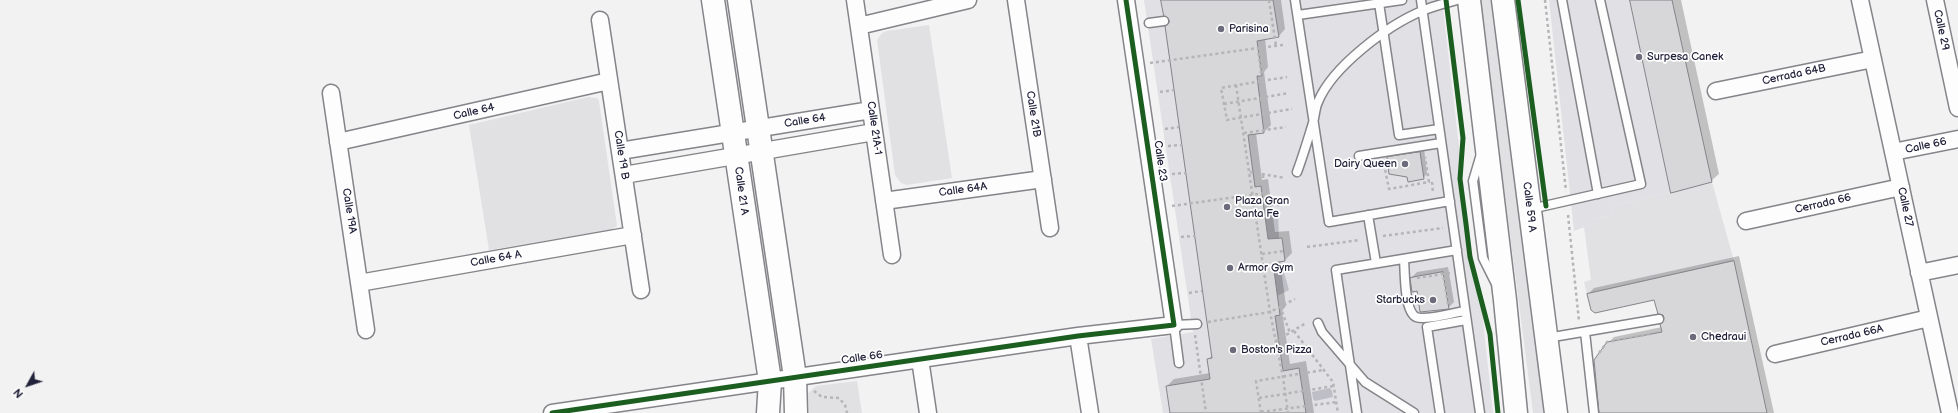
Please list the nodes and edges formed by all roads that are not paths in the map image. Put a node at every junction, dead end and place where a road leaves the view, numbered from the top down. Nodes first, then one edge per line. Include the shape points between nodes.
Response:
1 (713, 0) edge
2 (739, 0) edge
3 (855, 0) edge
4 (968, 0) edge
5 (1016, 0) edge
6 (1126, 0) edge
7 (1295, 0) edge
8 (1402, 0) edge
9 (1421, 0) edge
10 (1457, 0) edge
11 (1469, 0) edge
12 (1503, 0) edge
13 (1562, 0) edge
14 (1600, 0) edge
15 (1860, 0) edge
16 (1935, 0) edge
17 (1379, 3) junction
18 (1422, 11) junction
19 (1298, 15) junction
20 (600, 20) dead end
21 (1164, 21) dead end
22 (1149, 23) dead end
23 (859, 26) junction
24 (1383, 33) junction
25 (1873, 59) junction
26 (609, 81) junction
27 (1716, 91) dead end
28 (331, 93) dead end
29 (1958, 108) edge
30 (871, 110) junction
31 (1314, 121) junction
32 (758, 129) junction
33 (1439, 129) junction
34 (874, 132) junction
35 (732, 133) junction
36 (1958, 139) edge
37 (338, 142) junction
38 (1441, 143) junction
39 (620, 152) junction
40 (761, 152) junction
41 (1893, 152) junction
42 (736, 156) junction
43 (1359, 156) dead end
44 (1297, 172) dead end
45 (624, 175) junction
46 (1042, 179) junction
47 (1901, 187) junction
48 (1598, 194) junction
49 (884, 201) junction
50 (1450, 201) junction
51 (1530, 209) junction
52 (1368, 215) junction
53 (1746, 221) dead end
54 (1050, 228) dead end
55 (633, 235) junction
56 (1457, 250) junction
57 (892, 255) dead end
58 (1404, 258) junction
59 (1376, 263) junction
60 (1958, 265) edge
61 (1919, 273) junction
62 (359, 283) junction
63 (641, 290) dead end
64 (1465, 311) junction
65 (1659, 318) dead end
66 (1929, 318) junction
67 (1466, 320) junction
68 (1318, 323) dead end
69 (1197, 324) road end
70 (1174, 325) junction
71 (366, 330) dead end
72 (1583, 332) junction
73 (1078, 336) junction
74 (1546, 338) junction
75 (1775, 354) dead end
76 (920, 359) junction
77 (1180, 363) dead end
78 (1350, 364) junction
79 (770, 381) junction
80 (803, 384) junction
81 (599, 410) edge
82 (552, 413) edge
83 (768, 413) edge
84 (796, 413) edge
85 (928, 413) edge
86 (1090, 413) edge
87 (1357, 413) edge
88 (1414, 413) edge
89 (1440, 413) edge
90 (1480, 413) edge
91 (1516, 413) edge
92 (1556, 413) edge
93 (1594, 413) edge
94 (1950, 413) edge

1 - 35 main road, Calle 21 A
2 - 32 main road
3 - 23 street, Calle 21A-1
4 - 23 street
5 - 46 street, Calle 21B
6 - 70 street, Calle 23
7 - 19 lane
8 - 17 lane
9 - 18 lane
10 - 18 lane
11 - 91 main road
12 - 51 main road, Calle 59 A
13 - 48 lane
14 - 48 lane via 1641,184
15 - 25 street, Calle 27
16 - 29 street, Calle 29
17 - 19 lane
17 - 24 lane
18 - 24 lane via 1396,23
18 - 33 lane
19 - 31 lane
20 - 26 street, Calle 19 B
21 - 22 lane
23 - 30 street, Calle 21A-1
24 - 31 lane via 1345,64 1328,84 1318,102
24 - 33 lane via 1399,135
25 - 27 street, Cerrada 64B
25 - 41 street, Calle 27
26 - 37 street, Calle 64
26 - 39 street, Calle 19 B
28 - 37 street, Calle 19A
30 - 32 street, Calle 64
30 - 34 street, Calle 21A-1
31 - 44 lane
31 - 52 lane via 1329,222
32 - 35 street, Calle 64
32 - 40 main road
33 - 38 lane
34 - 40 street, Calle 64
34 - 49 street, Calle 21A-1
35 - 39 street, Calle 64
35 - 42 main road, Calle 21 A
36 - 41 street, Calle 66
37 - 62 street, Calle 19A
38 - 43 lane
38 - 50 lane
39 - 45 street, Calle 19 B
40 - 42 street, Calle 64
40 - 80 main road
41 - 47 street, Calle 27
42 - 45 street, Calle 64
42 - 79 main road, Calle 21 A
45 - 55 street, Calle 19 B
46 - 49 street, Calle 64A
46 - 54 street, Calle 21B
47 - 53 street, Cerrada 66
47 - 61 street, Calle 27
48 - 51 lane
49 - 57 street, Calle 21A-1
50 - 52 lane
50 - 56 lane
51 - 74 main road, Calle 59 A
52 - 59 lane
55 - 62 street, Calle 64 A
55 - 63 street, Calle 19 B
56 - 58 lane
56 - 64 lane
58 - 59 lane
58 - 64 lane via 1408,304 1417,318
59 - 78 lane via 1336,270
60 - 61 street
61 - 66 street, Calle 27
62 - 71 street, Calle 19A
64 - 67 lane
65 - 72 lane
66 - 75 street, Cerrada 66A
66 - 94 street, Calle 27
67 - 89 lane via 1427,327
67 - 90 lane
68 - 78 lane via 1322,332
69 - 70 lane
70 - 73 street, Calle 66
70 - 77 lane
72 - 74 lane
72 - 93 lane
73 - 76 street, Calle 66
73 - 86 street
74 - 92 main road, Calle 59 A
76 - 80 street, Calle 66
76 - 85 street
78 - 87 lane
78 - 88 lane via 1365,382
79 - 80 street, Calle 66
79 - 81 street, Calle 66
79 - 83 main road, Calle 21 A
80 - 84 main road
81 - 82 street, Calle 66

